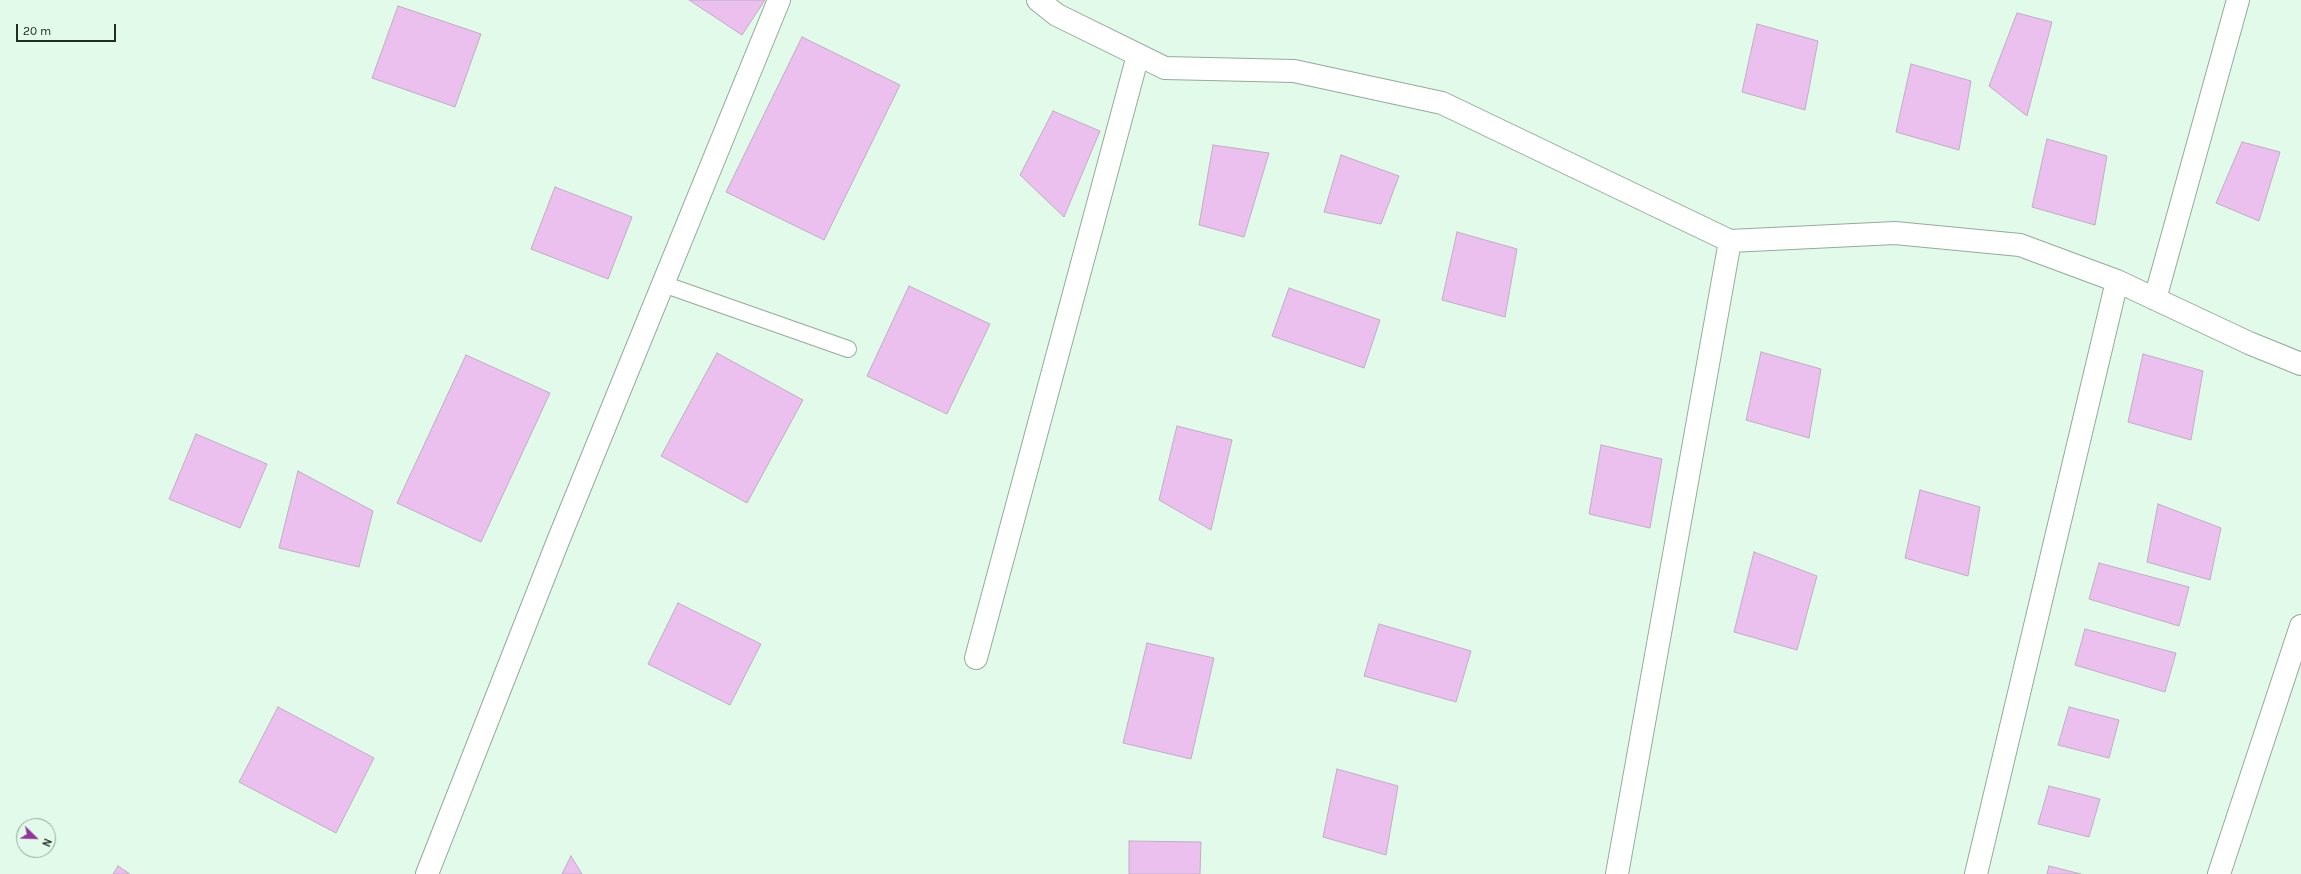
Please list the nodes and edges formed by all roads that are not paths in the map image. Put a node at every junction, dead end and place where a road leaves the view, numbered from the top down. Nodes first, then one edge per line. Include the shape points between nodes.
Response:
1 (779, 0) edge
2 (1038, 0) edge
3 (2238, 0) edge
4 (1138, 55) junction
5 (1730, 241) junction
6 (2117, 281) junction
7 (663, 284) junction
8 (2155, 299) junction
9 (848, 349) dead end
10 (2301, 364) edge
11 (2301, 626) edge
12 (976, 658) dead end
13 (427, 874) edge
14 (1617, 874) edge
15 (1976, 874) edge
16 (2219, 874) edge

1 - 7 street
2 - 4 street via 1057,15
3 - 8 street
4 - 5 street via 1165,68 1294,71 1442,103
4 - 12 street
5 - 6 street via 1895,233 2020,245
5 - 14 street
6 - 8 street
6 - 15 street
7 - 9 lane
7 - 13 street via 558,541
8 - 10 street
11 - 16 street

